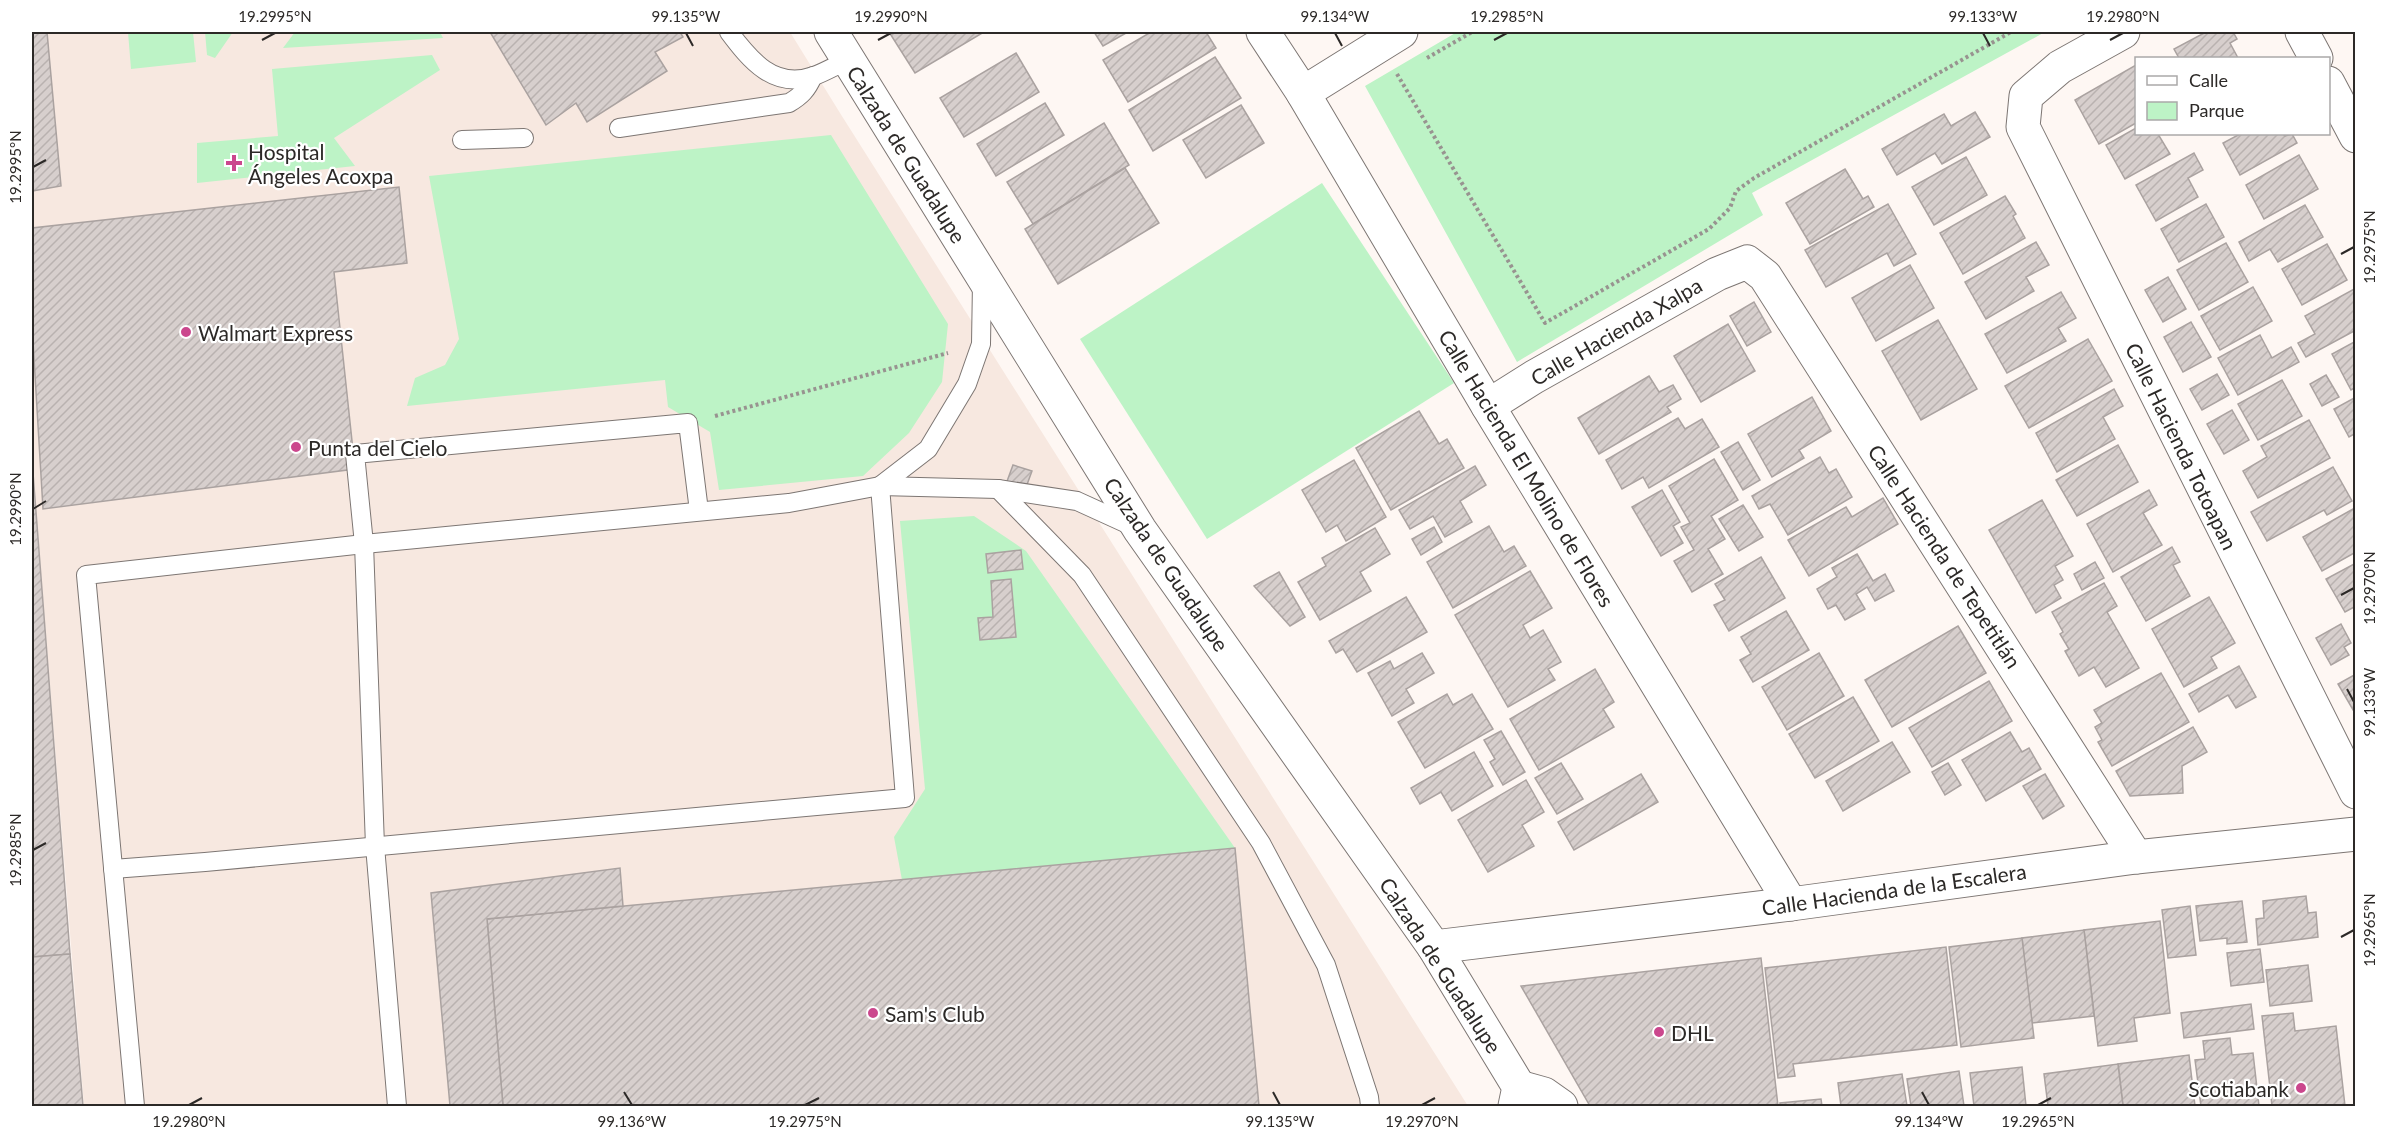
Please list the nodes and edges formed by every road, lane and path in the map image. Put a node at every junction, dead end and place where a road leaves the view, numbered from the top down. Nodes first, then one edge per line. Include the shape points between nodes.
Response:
1 (729, 32) edge
2 (831, 32) edge
3 (1263, 32) edge
4 (1401, 32) edge
5 (1472, 32) edge
6 (2011, 32) edge
7 (2123, 32) edge
8 (2302, 32) edge
9 (2315, 57) edge
10 (1426, 59) dead end
11 (848, 60) junction
12 (1407, 70) dead end
13 (813, 76) junction
14 (2330, 87) edge
15 (1303, 93) junction
16 (619, 128) dead end
17 (2355, 136) edge
18 (524, 138) dead end
19 (462, 140) dead end
20 (1747, 262) joint
21 (982, 275) junction
22 (981, 344) junction
23 (1488, 406) junction
24 (688, 423) junction
25 (880, 486) junction
26 (998, 489) junction
27 (699, 511) junction
28 (1140, 530) junction
29 (364, 544) junction
30 (2355, 792) edge
31 (2355, 834) edge
32 (375, 846) junction
33 (2136, 857) junction
34 (113, 869) junction
35 (1791, 904) junction
36 (1434, 947) junction
37 (1517, 1097) edge
38 (135, 1107) edge
39 (397, 1107) edge
40 (1370, 1107) edge
41 (1561, 1107) edge

1 - 13 lane via 764,71 796,79
2 - 11 street, Calzada de Guadalupe
3 - 15 street, Calle Hacienda El Molino de Flores
4 - 15 street
5 - 10 path
6 - 12 path via 1754,178 1736,192 1730,207 1709,229 1545,323 1398,75
7 - 30 street, Calle Hacienda Totoapan via 2060,67 2026,96 2023,128
8 - 9 street
11 - 13 lane
11 - 21 street, Calzada de Guadalupe
13 - 16 lane via 807,89 789,104
14 - 17 street
15 - 23 street, Calle Hacienda El Molino de Flores
18 - 19 lane
20 - 23 street, Calle Hacienda Xalpa via 1717,274
20 - 33 street, Calle Hacienda de Tepetitlán via 1766,276
21 - 22 lane
21 - 28 street, Calzada de Guadalupe
22 - 24 path
22 - 25 lane via 967,384 928,449
23 - 35 street, Calle Hacienda El Molino de Flores
24 - 27 lane
24 - 29 lane via 355,454
25 - 26 lane
25 - 27 lane via 789,503
25 - 32 lane via 904,798
26 - 28 lane via 1077,501
26 - 40 lane via 1082,574 1261,843 1326,965
27 - 29 lane
28 - 36 street, Calzada de Guadalupe
29 - 32 lane
29 - 34 lane via 86,575
31 - 33 street, Calle Hacienda de la Escalera
32 - 34 lane
32 - 39 lane
33 - 35 street, Calle Hacienda de la Escalera
34 - 38 lane
35 - 36 street, Calle Hacienda de la Escalera
36 - 37 street, Calzada de Guadalupe
37 - 41 street, Calzada de Guadalupe via 1544,1094

